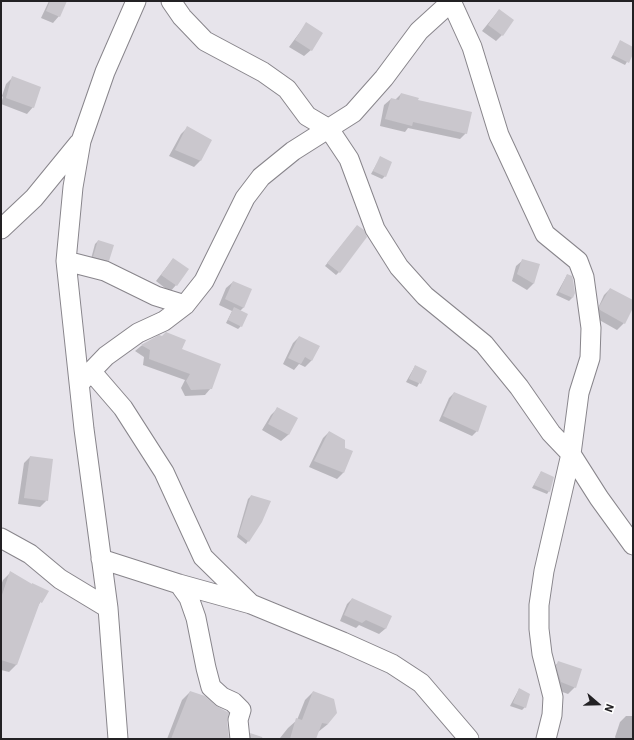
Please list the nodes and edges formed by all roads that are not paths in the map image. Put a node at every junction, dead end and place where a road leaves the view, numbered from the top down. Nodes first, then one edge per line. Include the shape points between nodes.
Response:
1 (136, 1) edge
2 (171, 1) edge
3 (452, 1) edge
4 (329, 129) junction
5 (81, 141) junction
6 (1, 229) edge
7 (66, 261) junction
8 (185, 305) junction
9 (86, 377) junction
10 (571, 454) junction
11 (1, 538) edge
12 (633, 545) edge
13 (101, 559) junction
14 (179, 584) junction
15 (251, 604) junction
16 (108, 608) junction
17 (118, 739) edge
18 (240, 739) edge
19 (469, 739) edge
20 (546, 739) edge

1 - 5 street via 105,72
2 - 4 street via 205,41 263,72 287,89 307,116
3 - 4 street via 419,31 384,78 353,113
3 - 10 street via 472,47 499,135 545,234 578,261 584,277 591,328 590,358 579,393
4 - 8 street via 293,151 261,177 245,198 204,281
4 - 10 street via 349,159 375,229 399,267 425,296 484,344 520,386 551,433
5 - 6 street via 34,198
5 - 7 street via 71,202
7 - 8 street via 105,272 156,296
7 - 9 street
8 - 9 street via 164,321 138,333 106,356
9 - 13 street via 84,429
9 - 15 street via 123,408 164,472 204,557
10 - 12 street
10 - 20 street via 544,571 539,605 542,654 553,697
11 - 16 street via 30,554 60,580
13 - 14 street
13 - 16 street
14 - 15 street
14 - 18 street via 189,598 196,618 211,687 241,710 238,720
15 - 19 street via 392,664 421,682
16 - 17 street

